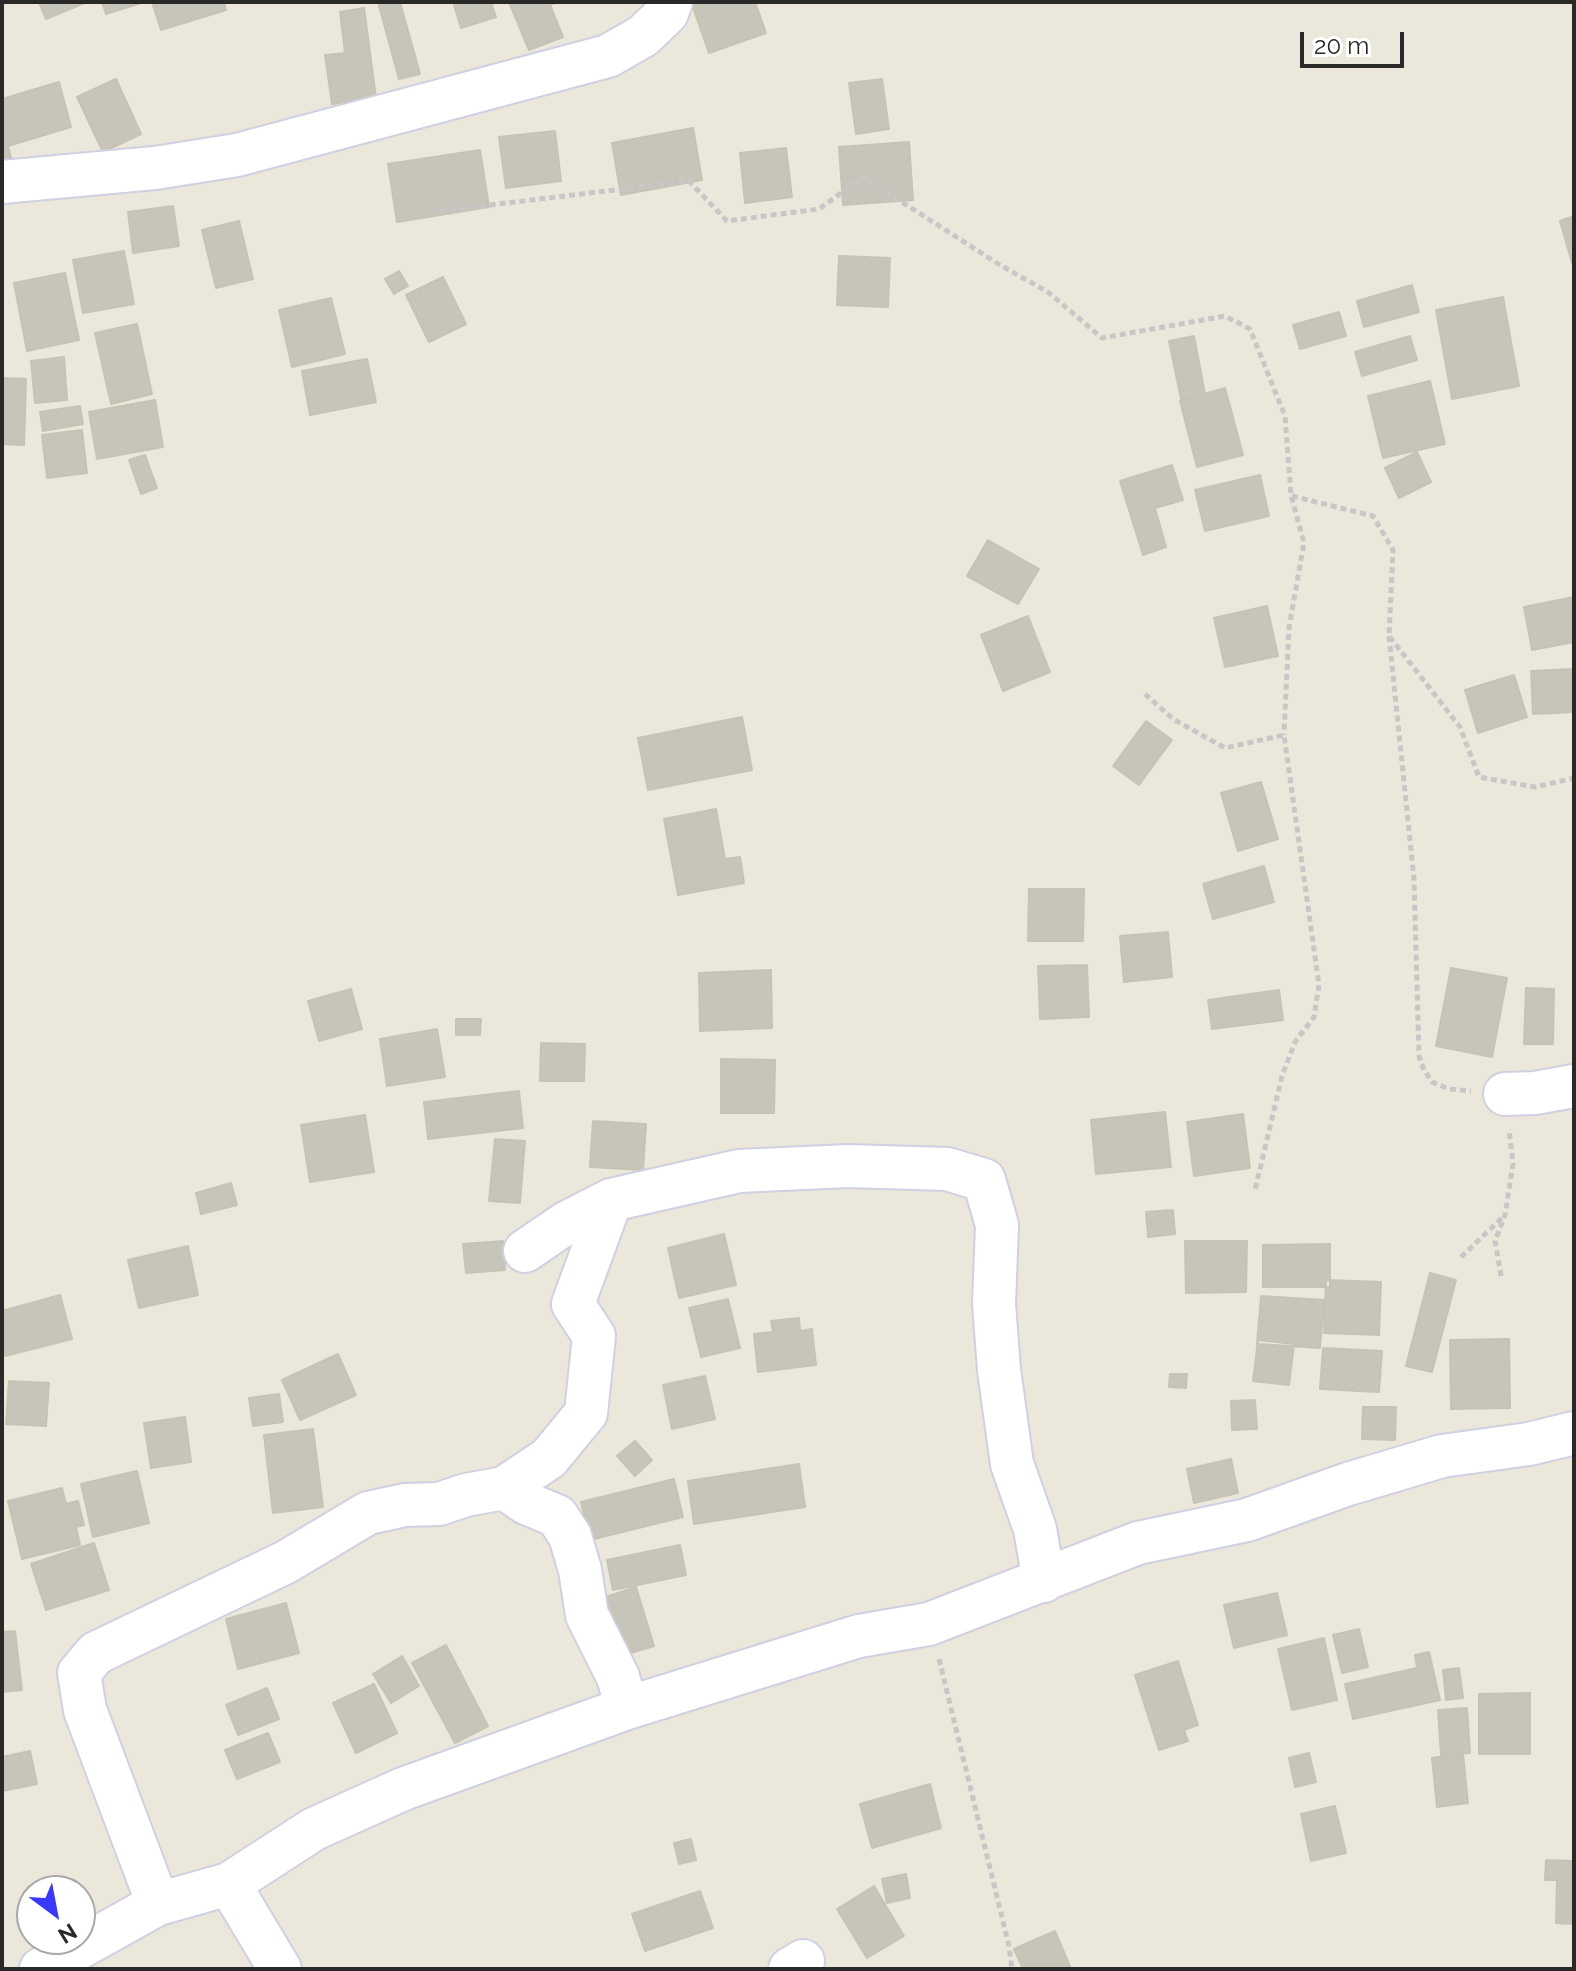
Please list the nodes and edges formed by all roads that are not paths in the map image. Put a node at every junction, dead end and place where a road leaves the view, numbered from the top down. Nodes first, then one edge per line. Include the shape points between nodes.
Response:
1 (671, 2) edge
2 (2, 182) edge
3 (1574, 1086) edge
4 (1505, 1094) road end
5 (611, 1200) junction
6 (525, 1251) dead end
7 (1574, 1433) edge
8 (504, 1488) junction
9 (1044, 1581) junction
10 (627, 1708) junction
11 (229, 1884) junction
12 (158, 1904) junction
13 (41, 1969) edge
14 (280, 1969) edge

1 - 2 street via 643,36 608,56 237,155
3 - 4 street
5 - 6 street
5 - 8 street via 573,1304 594,1336 586,1413 549,1458
5 - 9 street via 739,1171 947,1169 984,1180 997,1225 994,1304 1012,1464 1035,1529
7 - 9 street via 1442,1456 1247,1520 1138,1543
8 - 10 street via 557,1516 570,1536 587,1615
8 - 12 street via 368,1513 286,1562 96,1653 79,1673 85,1710
9 - 10 street via 929,1624 859,1636
10 - 11 street via 403,1789 314,1829
11 - 12 street
11 - 14 street
12 - 13 street

